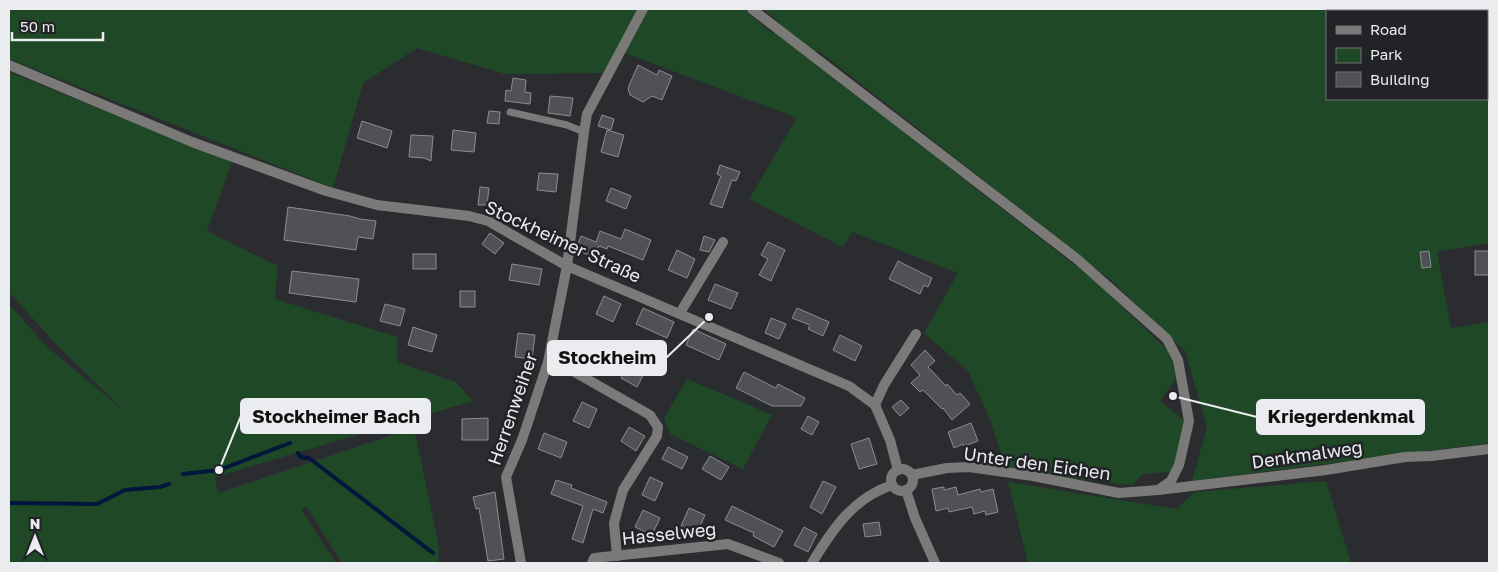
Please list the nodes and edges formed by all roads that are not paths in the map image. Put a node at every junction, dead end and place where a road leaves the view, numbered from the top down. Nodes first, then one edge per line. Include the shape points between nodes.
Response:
1 (643, 9) edge
2 (752, 9) edge
3 (9, 65) edge
4 (510, 112) dead end
5 (584, 132) junction
6 (724, 242) dead end
7 (567, 266) junction
8 (680, 313) junction
9 (916, 334) dead end
10 (548, 362) junction
11 (875, 405) junction
12 (1489, 449) edge
13 (898, 470) junction
14 (912, 475) junction
15 (892, 484) junction
16 (906, 490) junction
17 (1158, 490) junction
18 (618, 556) junction
19 (522, 563) edge
20 (592, 563) edge
21 (779, 563) edge
22 (812, 563) edge
23 (935, 563) edge

1 - 5 street, Herrenweiher via 588,114
2 - 17 street via 1077,259 1167,339 1178,360 1189,421 1179,465 1171,480
3 - 7 street, Stockheimer Straße via 192,142 326,191 377,205 488,221
4 - 5 lane
5 - 7 street, Herrenweiher
6 - 8 street
7 - 8 street, Stockheimer Straße
7 - 10 street, Herrenweiher
8 - 11 street, Stockheimer Straße via 849,386
9 - 11 street
10 - 18 street via 570,370 650,415 658,427 657,436 623,490 614,523
10 - 19 street, Herrenweiher via 506,477
11 - 13 street
12 - 17 street, Denkmalweg
13 - 14 street
13 - 15 street via 891,477
14 - 16 street via 912,483
14 - 17 street, Unter den Eichen via 969,467 1119,493
15 - 16 street via 896,490
15 - 22 street via 847,512
16 - 23 street
18 - 20 street, Hasselweg via 594,558
18 - 21 street, Hasselweg via 728,544

